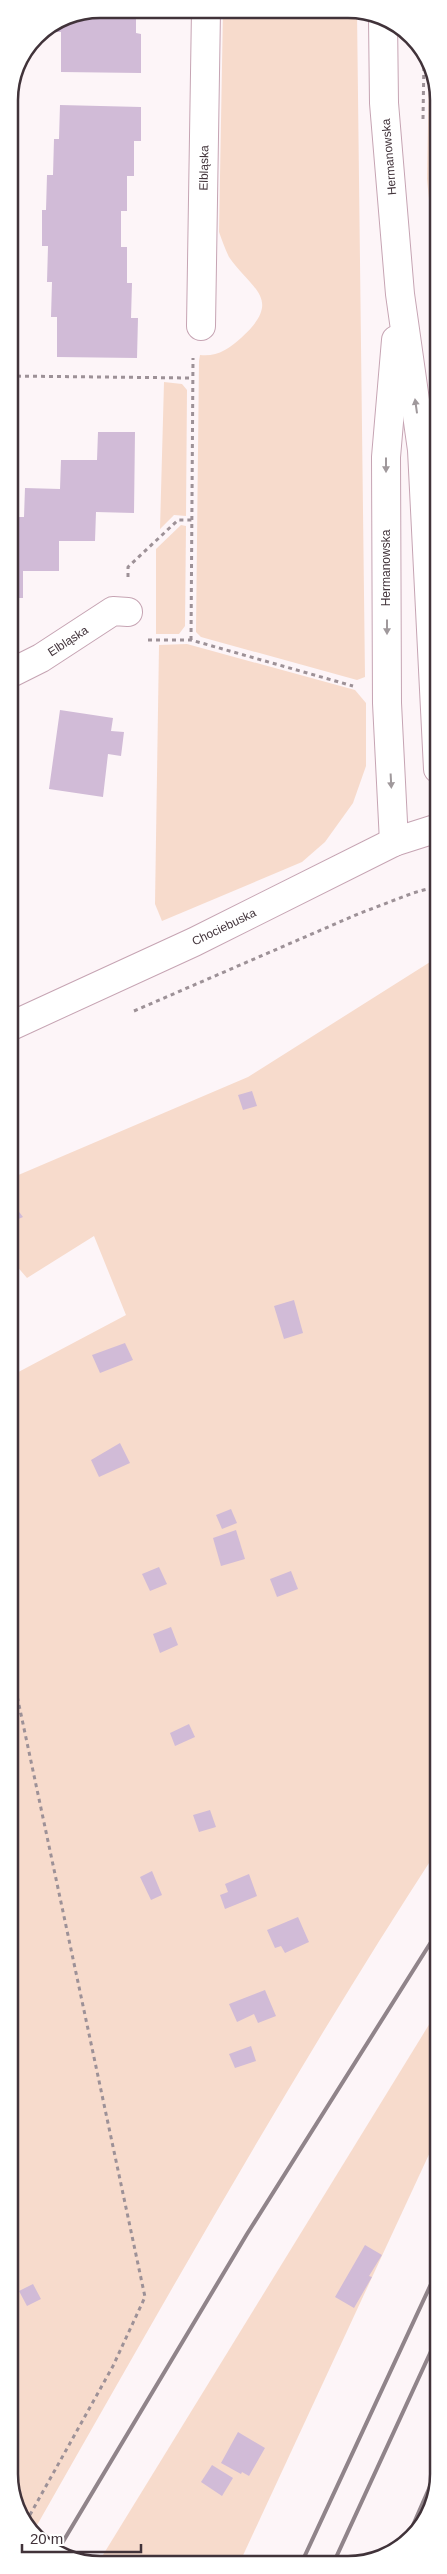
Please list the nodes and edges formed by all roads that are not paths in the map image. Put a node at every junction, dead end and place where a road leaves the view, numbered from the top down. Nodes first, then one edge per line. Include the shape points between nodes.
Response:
1 (206, 18) edge
2 (383, 27) edge
3 (400, 294) junction
4 (201, 326) road end
5 (430, 610) edge
6 (128, 612) road end
7 (18, 670) edge
8 (430, 831) edge
9 (394, 842) junction
10 (18, 1023) edge

1 - 4 street, Elbląska
2 - 3 street, Hermanowska via 384,103
5 -> 3 street, Hermanowska via 422,450
3 -> 9 street, Hermanowska via 386,457 387,703
6 - 7 street, Elbląska via 113,611
8 - 9 street, Chociebuska
9 - 10 street, Chociebuska via 194,942

